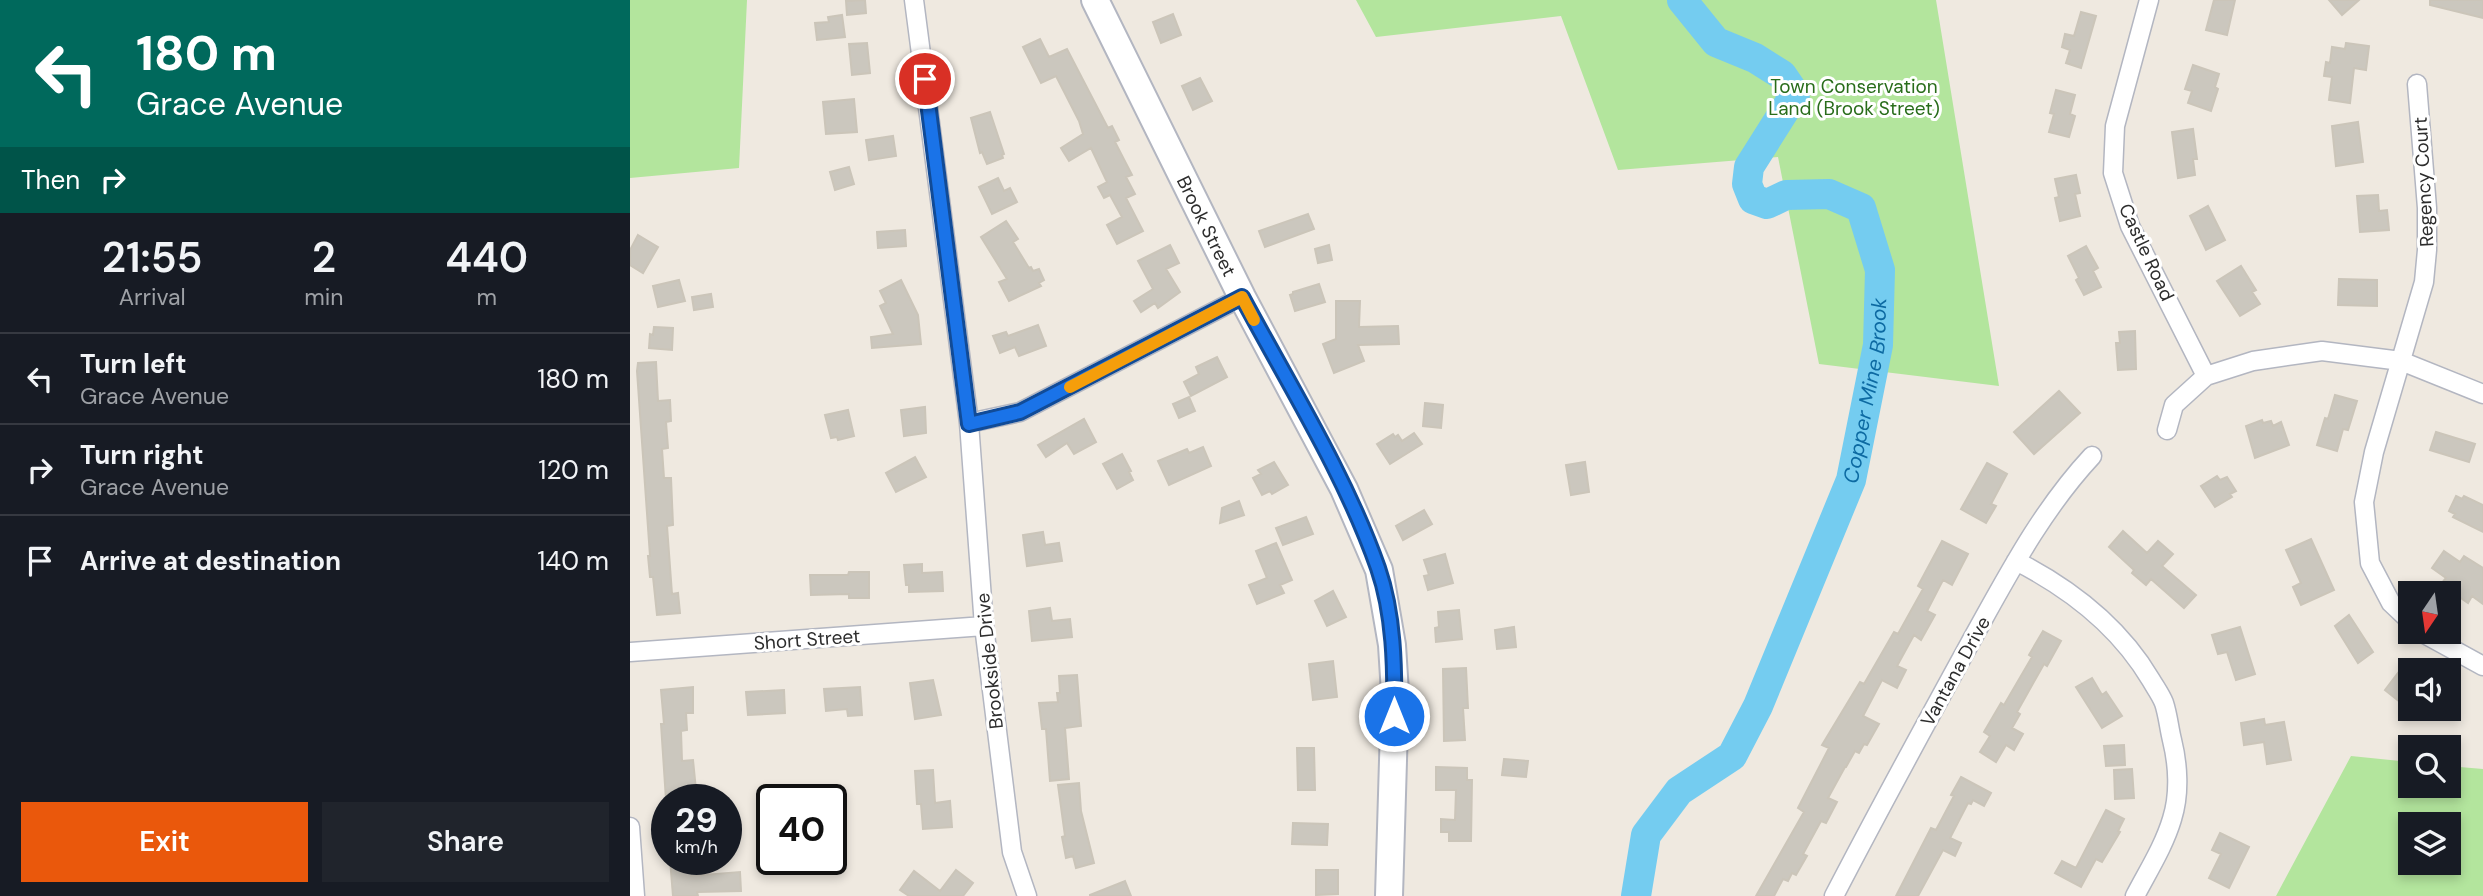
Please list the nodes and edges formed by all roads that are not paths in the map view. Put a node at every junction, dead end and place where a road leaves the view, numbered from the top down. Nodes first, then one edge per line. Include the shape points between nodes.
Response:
1 (915, 0) edge
2 (1095, 0) edge
3 (2149, 0) edge
4 (2417, 84) dead end
5 (1242, 297) junction
6 (2401, 361) junction
7 (2206, 376) junction
8 (2483, 394) edge
9 (969, 424) junction
10 (2167, 430) dead end
11 (2092, 456) dead end
12 (2016, 561) junction
13 (2398, 610) edge
14 (984, 626) junction
15 (2443, 644) edge
16 (630, 652) edge
17 (2483, 666) edge
18 (630, 827) edge
19 (635, 896) edge
20 (1027, 896) edge
21 (1389, 896) edge
22 (1834, 896) edge
23 (2134, 896) edge

1 - 9 street, Brookside Drive
2 - 5 street, Brook Street
3 - 7 street, Castle Road via 2115,126 2113,173 2130,226
4 - 6 street, Regency Court via 2427,250 2424,282
5 - 9 street via 1020,412
5 - 21 street, Brook Street via 1344,489 1379,570 1395,693
6 - 7 street via 2322,351 2253,361
6 - 8 street
6 - 13 street, Regency Court via 2364,502 2370,563
7 - 10 street via 2174,405
9 - 14 street, Brookside Drive
11 - 12 street, Vantana Drive via 2064,487
12 - 22 street, Vantana Drive
12 - 23 street via 2088,604 2143,667 2163,702 2175,753 2173,818
14 - 16 street, Short Street
14 - 20 street, Brookside Drive via 1012,852
15 - 17 street
18 - 19 street

